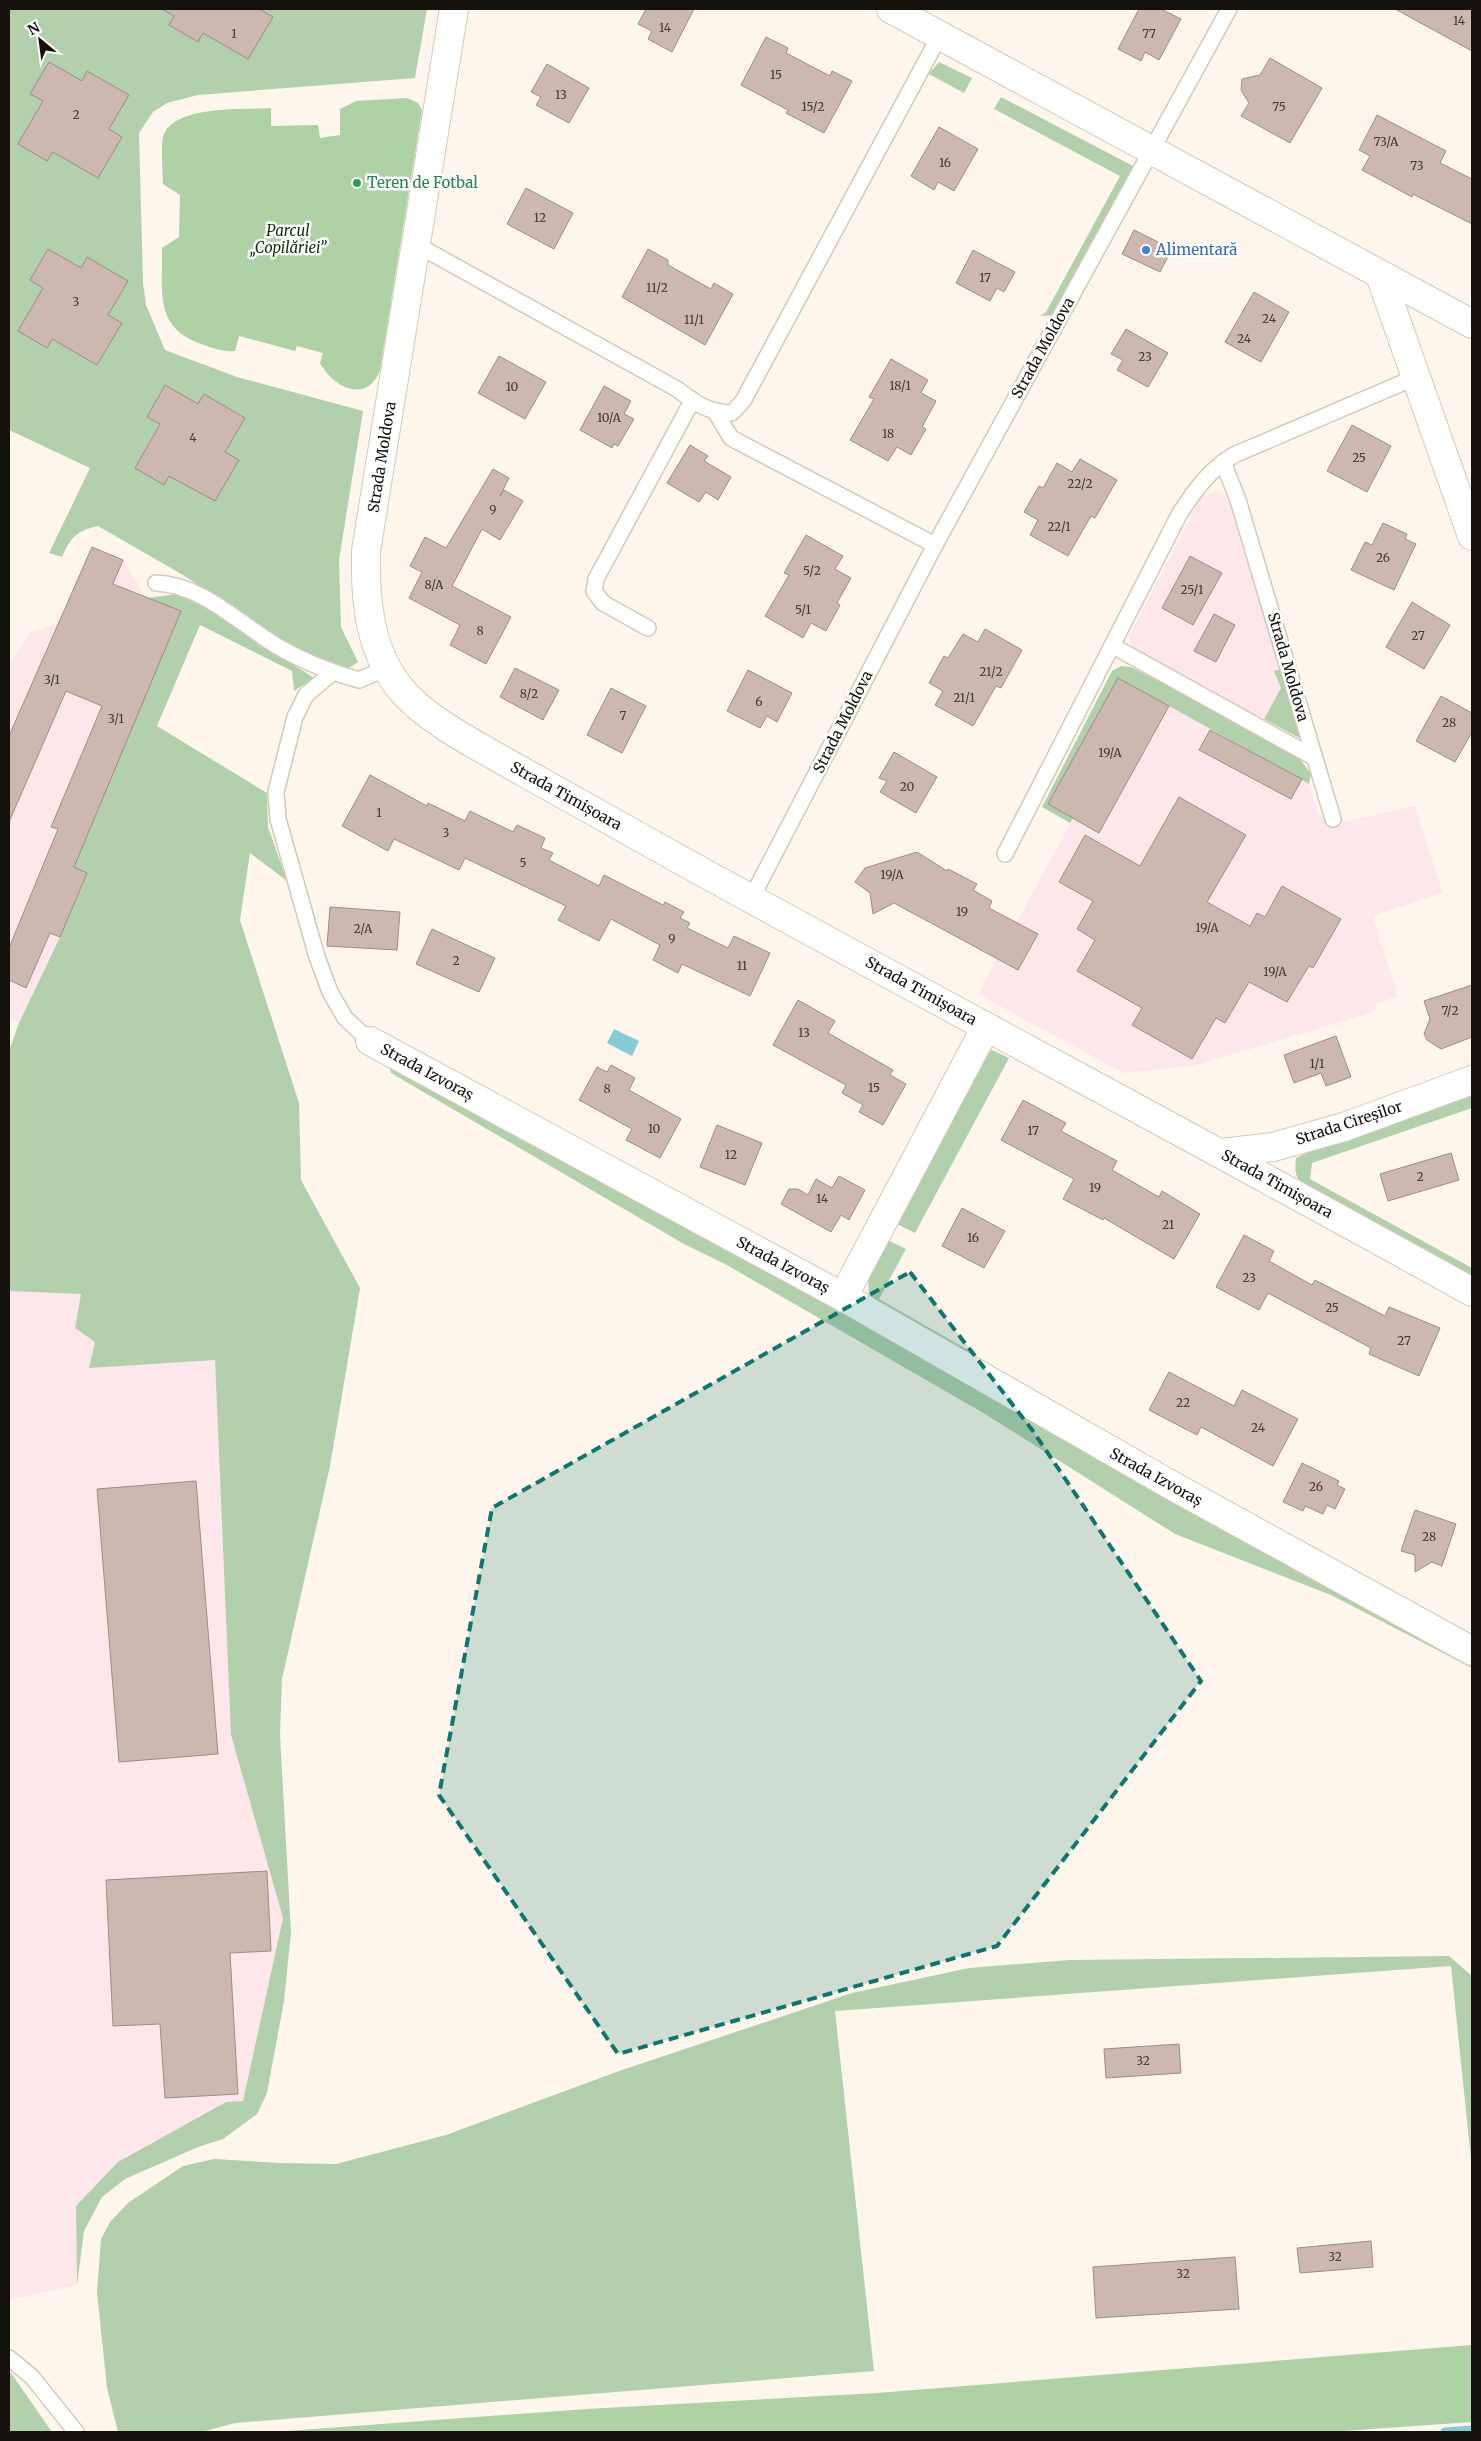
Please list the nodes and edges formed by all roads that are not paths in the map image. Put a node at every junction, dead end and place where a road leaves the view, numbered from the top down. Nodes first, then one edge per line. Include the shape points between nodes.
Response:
1 (454, 9) edge
2 (891, 9) edge
3 (1229, 9) edge
4 (940, 36) junction
5 (1151, 150) junction
6 (417, 245) junction
7 (1380, 275) junction
8 (1472, 324) edge
9 (1416, 377) junction
10 (692, 401) junction
11 (716, 413) junction
12 (1223, 462) junction
13 (1472, 536) edge
14 (935, 545) junction
15 (156, 582) dead end
16 (648, 628) dead end
17 (1113, 646) junction
18 (387, 668) junction
19 (332, 673) junction
20 (1315, 758) junction
21 (1333, 819) dead end
22 (1006, 854) dead end
23 (751, 899) junction
24 (986, 1027) junction
25 (370, 1041) joint
26 (1472, 1080) edge
27 (1222, 1153) junction
28 (1472, 1292) edge
29 (843, 1298) junction
30 (1472, 1651) edge
31 (9, 2358) edge
32 (76, 2432) edge

1 - 6 street, Strada Moldova
2 - 4 street
3 - 5 lane, Strada Moldova
4 - 5 street
4 - 11 lane via 742,400 732,413
5 - 7 street
5 - 14 lane, Strada Moldova
6 - 10 lane via 677,389
6 - 18 street, Strada Moldova via 366,551 366,593 373,638
7 - 8 street
7 - 9 street
9 - 12 lane
9 - 13 street
10 - 11 lane
10 - 16 lane via 596,579 594,591 603,603
11 - 14 lane via 732,438
12 - 17 lane via 1199,484 1180,513
12 - 20 lane, Strada Moldova via 1238,500
14 - 23 lane, Strada Moldova
15 - 19 lane via 191,589 278,646
17 - 20 lane, Strada Moldova
17 - 22 lane
18 - 19 lane via 359,680
18 - 23 street, Strada Timișoara via 406,695 449,730
19 - 25 lane, Strada Izvoraș via 306,695 295,717 276,792 278,819 314,948 330,992 346,1018
20 - 21 lane, Strada Moldova
23 - 24 street, Strada Timișoara
24 - 27 street, Strada Timișoara
24 - 29 street, Strada Izvoraș
25 - 29 street, Strada Izvoraș
26 - 27 street, Strada Cireșilor via 1344,1126 1273,1147
27 - 28 street, Strada Timișoara
29 - 30 street, Strada Izvoraș via 1171,1485
31 - 32 lane via 32,2377

